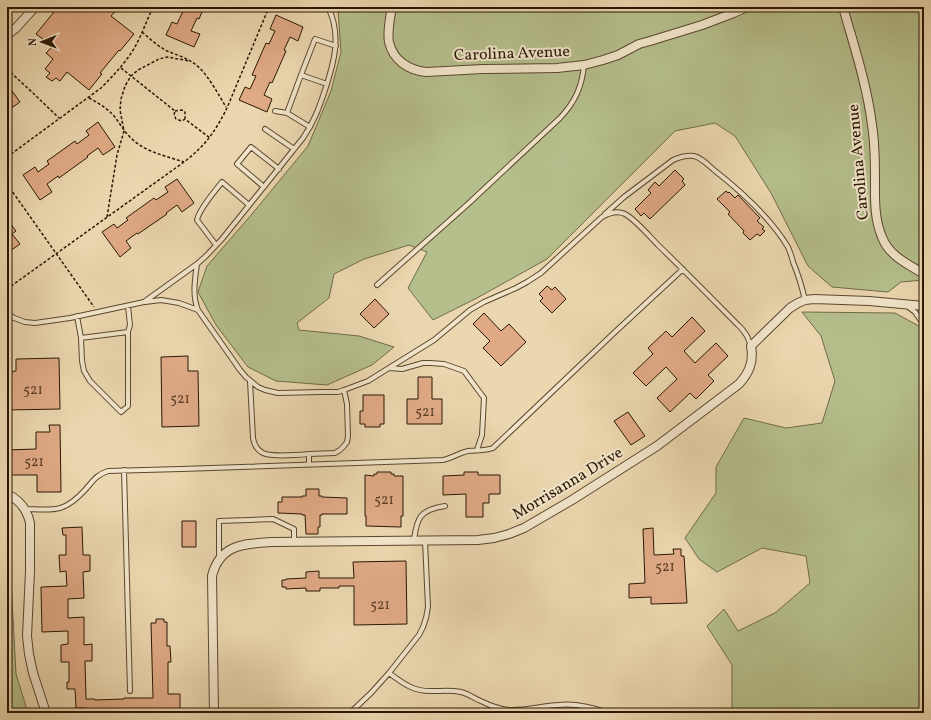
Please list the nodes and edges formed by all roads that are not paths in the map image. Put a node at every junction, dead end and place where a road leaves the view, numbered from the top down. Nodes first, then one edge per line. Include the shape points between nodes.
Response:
1 (35, 7) edge
2 (328, 7) edge
3 (392, 7) edge
4 (748, 7) edge
5 (843, 7) edge
6 (7, 35) edge
7 (336, 46) junction
8 (584, 65) junction
9 (301, 75) junction
10 (327, 84) junction
11 (275, 111) dead end
12 (286, 113) junction
13 (310, 127) junction
14 (265, 129) dead end
15 (294, 149) junction
16 (278, 169) junction
17 (264, 187) junction
18 (249, 206) junction
19 (602, 217) junction
20 (216, 245) junction
21 (198, 264) junction
22 (683, 269) junction
23 (924, 274) edge
24 (377, 285) dead end
25 (805, 300) junction
26 (144, 302) junction
27 (906, 304) junction
28 (128, 306) junction
29 (924, 306) edge
30 (198, 310) junction
31 (7, 313) edge
32 (77, 316) junction
33 (924, 325) edge
34 (128, 332) junction
35 (81, 338) junction
36 (751, 346) junction
37 (389, 368) junction
38 (250, 381) junction
39 (344, 390) junction
40 (477, 450) junction
41 (309, 454) junction
42 (309, 465) junction
43 (124, 470) junction
44 (7, 494) edge
45 (444, 506) dead end
46 (26, 509) junction
47 (414, 541) junction
48 (425, 541) junction
49 (294, 542) junction
50 (218, 560) junction
51 (389, 673) junction
52 (130, 691) dead end
53 (46, 713) edge
54 (214, 713) edge
55 (350, 713) edge
56 (609, 713) edge

1 - 6 street
2 - 7 lane via 335,25
3 - 8 street, Carolina Avenue via 389,35 392,50 403,64 419,71 557,68
4 - 8 street, Carolina Avenue
5 - 23 street, Carolina Avenue via 867,94 875,153 875,204 881,236 898,258
7 - 9 lane via 314,39
7 - 10 lane
8 - 24 lane via 576,97 560,118
9 - 10 lane
9 - 12 lane
10 - 13 lane
11 - 12 lane
12 - 13 lane
13 - 15 lane
14 - 15 lane
15 - 16 lane
16 - 17 lane
16 - 17 lane via 251,147 237,164
17 - 18 lane
18 - 20 lane
18 - 20 lane via 222,182 208,199 197,220
19 - 22 lane via 616,212 626,214
19 - 25 lane via 673,160 694,156 725,178 763,214 788,249
19 - 37 lane via 541,273 470,310 434,340
20 - 21 lane
21 - 26 lane
21 - 30 lane via 194,290
22 - 36 lane via 742,329
22 - 40 lane via 493,448
25 - 27 street
25 - 36 street via 790,308
26 - 28 lane
26 - 30 lane via 161,300
27 - 29 street
27 - 33 lane
28 - 32 lane
28 - 34 lane
30 - 38 lane
31 - 32 lane via 14,318 34,323
32 - 35 lane
34 - 35 lane
34 - 35 lane via 128,406 121,412 90,381 84,371
36 - 48 street, Morrisanna Drive via 750,369 739,384 657,446 572,500 509,534 478,540
37 - 39 lane via 368,381
37 - 40 lane via 402,369 430,363 444,364 464,371 484,398 482,435
38 - 39 lane via 258,387 278,393
38 - 41 lane via 253,438 258,450 270,455
39 - 41 lane via 347,404 347,442 335,453
40 - 42 lane via 443,460
41 - 42 lane
42 - 43 lane
43 - 46 lane via 101,473 74,501 62,508
43 - 52 lane
44 - 46 street
45 - 47 lane via 424,513 416,525
46 - 53 street via 30,523 27,636 33,673
47 - 48 street, Morrisanna Drive
47 - 49 street, Morrisanna Drive
48 - 51 lane via 428,607 426,618 420,635
49 - 50 street, Morrisanna Drive via 236,546
49 - 50 lane via 294,529 273,519 219,521
50 - 54 street via 212,576
51 - 55 lane
51 - 56 lane via 412,689 459,692 483,703 509,710 573,704

